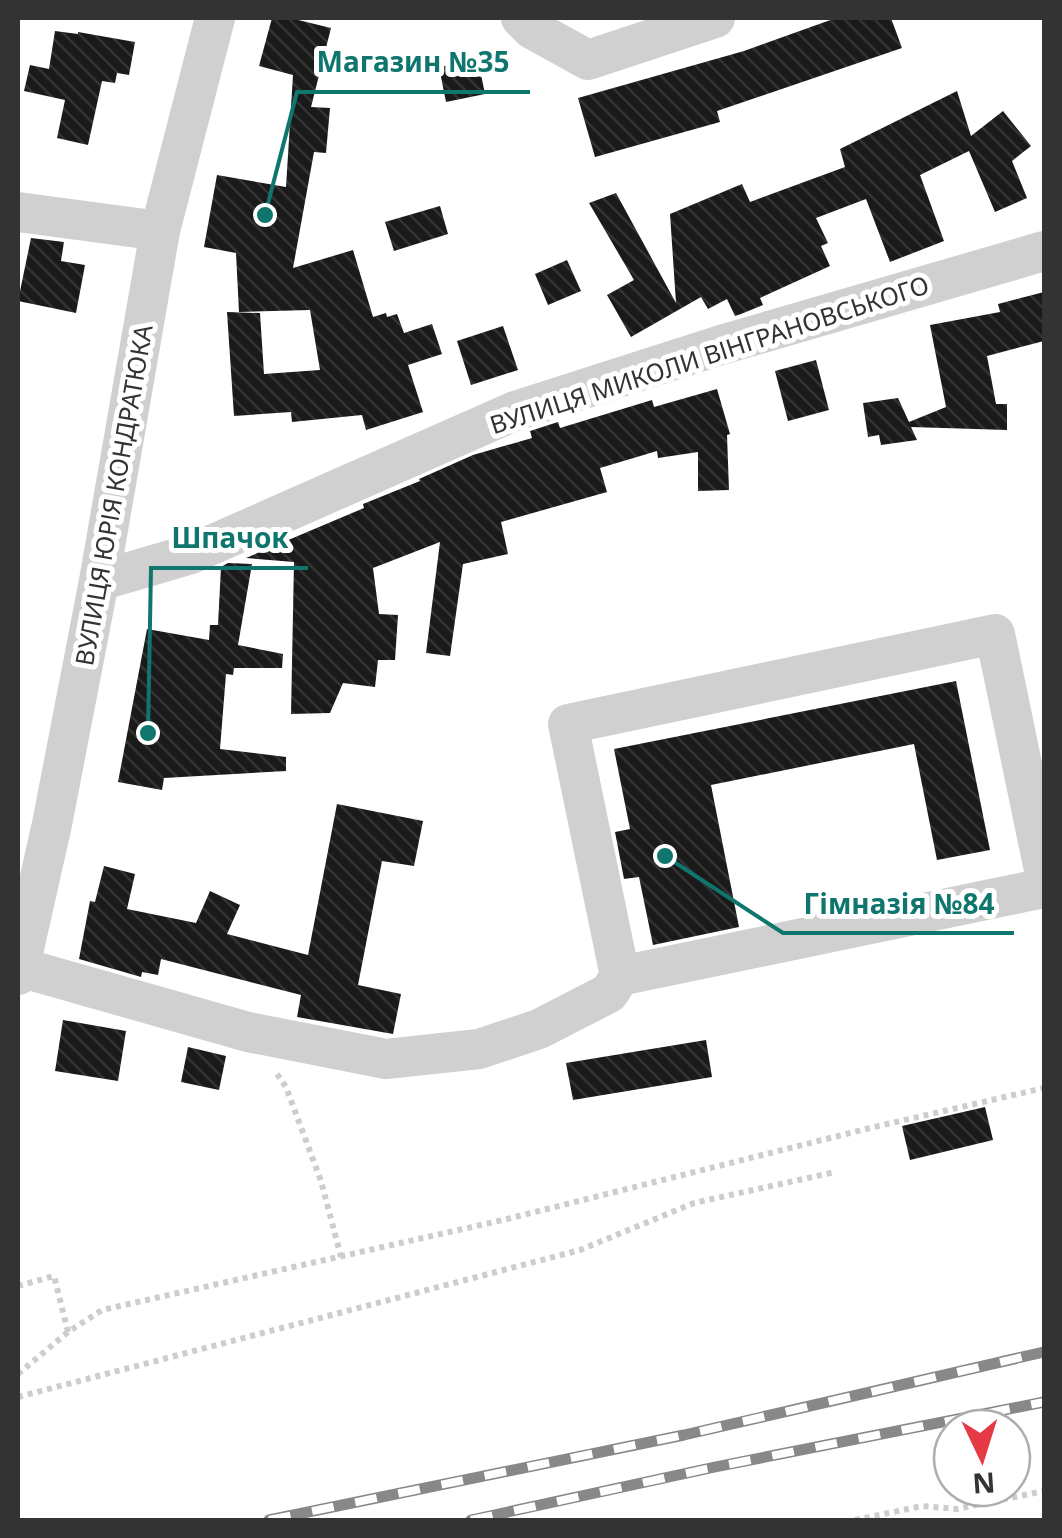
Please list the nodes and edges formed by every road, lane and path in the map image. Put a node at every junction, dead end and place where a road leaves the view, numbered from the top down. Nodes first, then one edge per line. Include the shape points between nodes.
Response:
1 (215, 18) edge
2 (520, 18) edge
3 (715, 18) edge
4 (18, 212) edge
5 (160, 231) junction
6 (1044, 251) edge
7 (99, 581) junction
8 (1044, 870) edge
9 (1044, 888) edge
10 (18, 971) edge
11 (620, 976) junction
12 (248, 1032) junction
13 (1044, 1088) edge
14 (835, 1172) dead end
15 (340, 1257) junction
16 (18, 1286) edge
17 (68, 1332) junction
18 (18, 1374) edge
19 (18, 1396) edge
20 (1044, 1490) edge
21 (855, 1520) edge

1 - 5 street, ВУЛИЦЯ ЮРІЯ КОНДРАТЮКА
2 - 3 street via 588,60
4 - 5 street
5 - 7 street, ВУЛИЦЯ ЮРІЯ КОНДРАТЮКА
6 - 7 street, ВУЛИЦЯ МИКОЛИ ВІНГРАНОВСЬКОГО via 515,411 191,554
7 - 10 street, ВУЛИЦЯ ЮРІЯ КОНДРАТЮКА
8 - 11 street via 995,634 568,724
9 - 11 street
10 - 12 street
11 - 12 street via 608,993 540,1029 479,1049 386,1060
12 - 15 path via 286,1087
13 - 15 path
14 - 19 path via 694,1202 580,1250
15 - 17 path via 102,1310
16 - 17 path via 54,1276
17 - 18 path
20 - 21 path via 956,1510 922,1506

